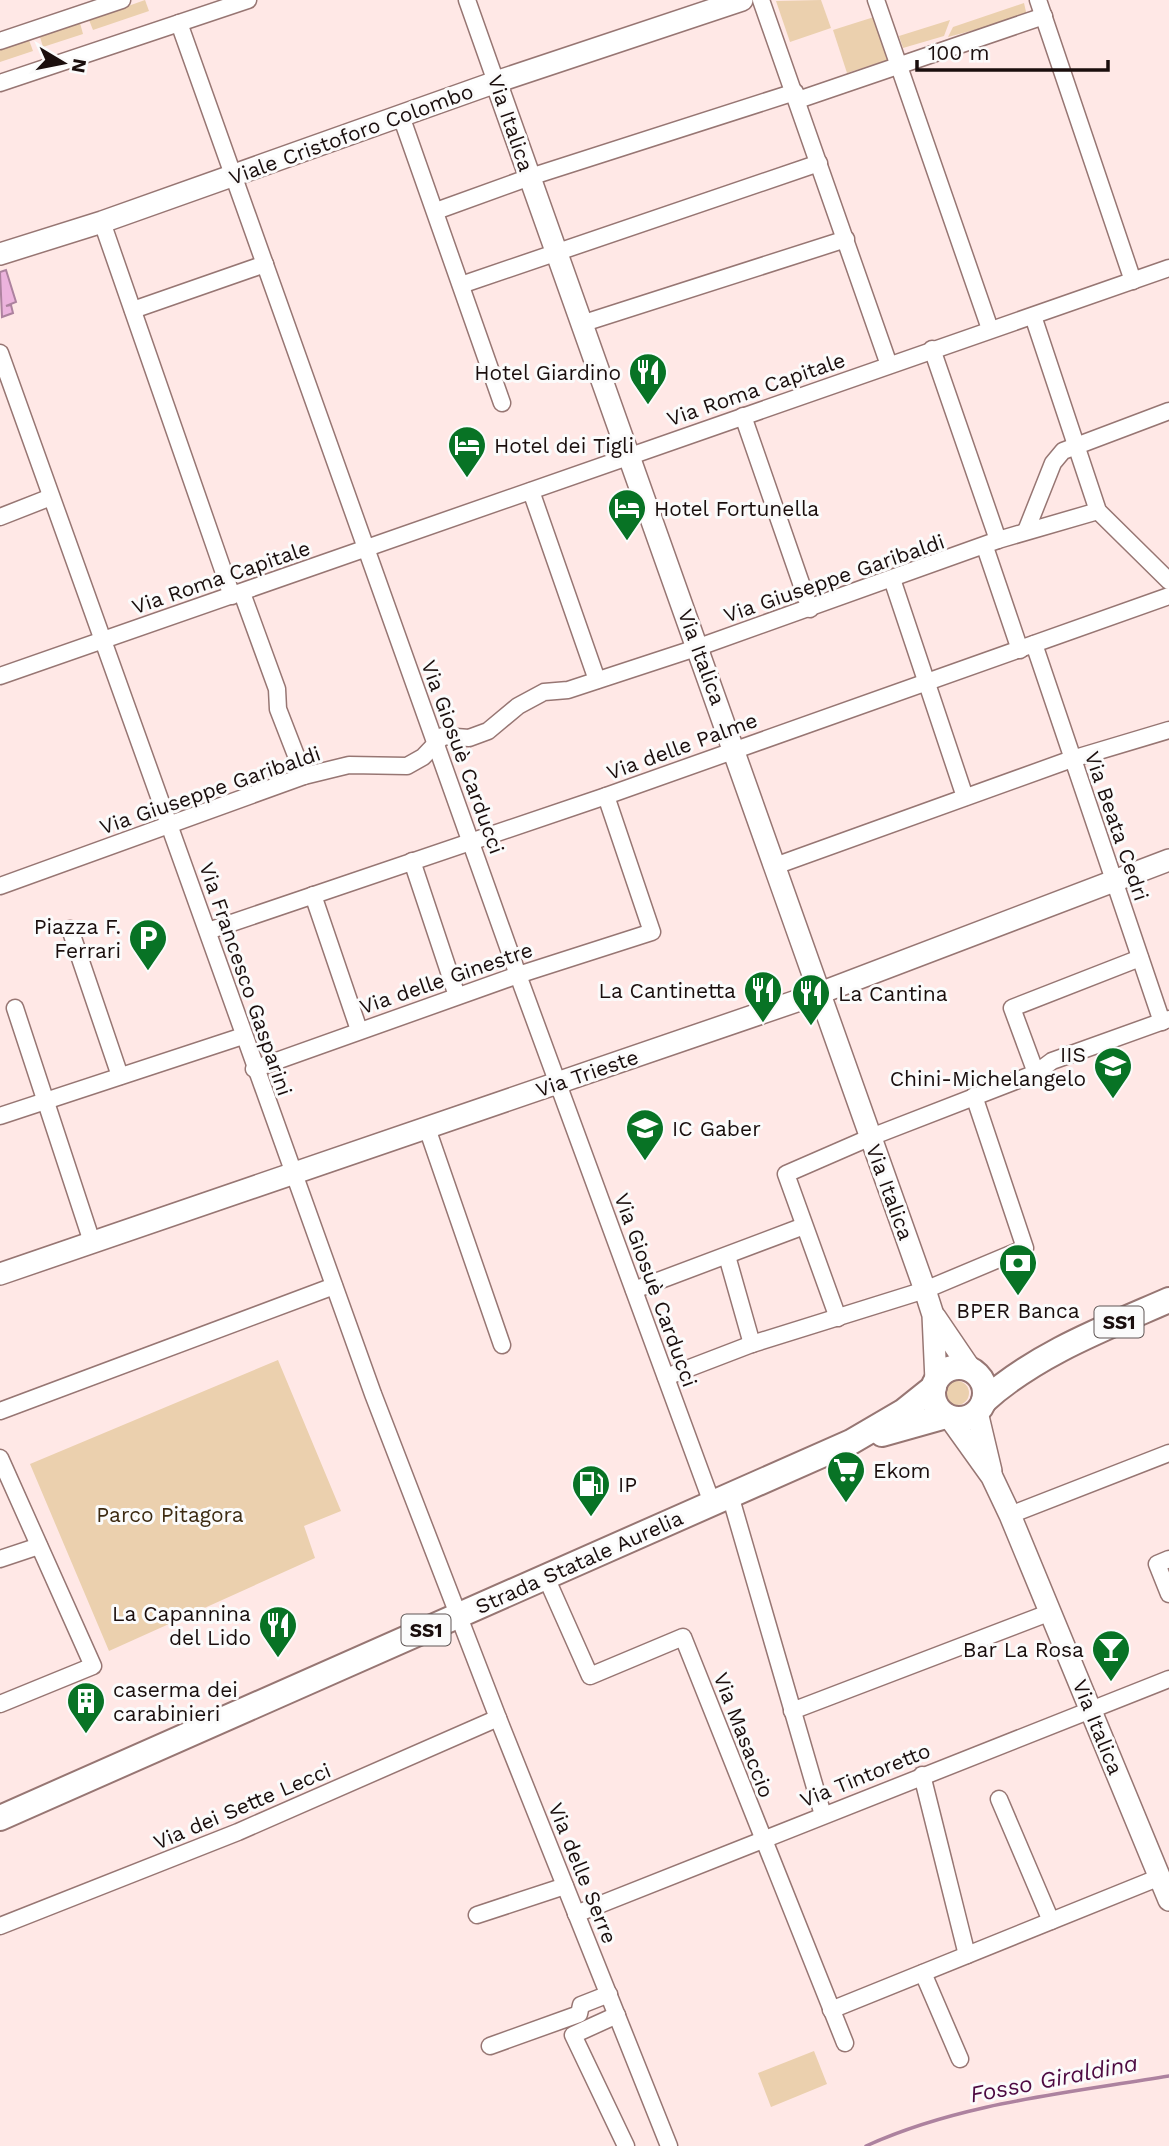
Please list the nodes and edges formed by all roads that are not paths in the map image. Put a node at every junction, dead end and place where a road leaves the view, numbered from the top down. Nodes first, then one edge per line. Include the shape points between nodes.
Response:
1 (122, 0) edge
2 (248, 0) edge
3 (467, 0) edge
4 (742, 0) edge
5 (761, 0) edge
6 (877, 0) edge
7 (1041, 8) edge
8 (179, 23) junction
9 (0, 41) edge
10 (899, 65) junction
11 (496, 82) junction
12 (0, 83) edge
13 (797, 96) junction
14 (401, 116) junction
15 (819, 163) junction
16 (233, 176) junction
17 (530, 177) junction
18 (436, 211) junction
19 (102, 222) junction
20 (846, 239) junction
21 (557, 253) junction
22 (0, 254) edge
23 (265, 264) junction
24 (1169, 268) edge
25 (1133, 281) junction
26 (461, 285) junction
27 (133, 310) junction
28 (1033, 316) junction
29 (584, 323) junction
30 (990, 329) junction
31 (932, 349) junction
32 (0, 353) edge
33 (889, 365) junction
34 (502, 403) dead end
35 (1169, 411) edge
36 (743, 416) junction
37 (1075, 444) junction
38 (630, 456) junction
39 (531, 491) junction
40 (51, 497) junction
41 (1098, 510) junction
42 (0, 517) edge
43 (1026, 531) junction
44 (991, 543) junction
45 (366, 549) junction
46 (892, 579) junction
47 (1169, 581) edge
48 (237, 595) junction
49 (1169, 596) edge
50 (810, 609) junction
51 (103, 640) junction
52 (699, 647) junction
53 (1027, 647) junction
54 (0, 676) edge
55 (597, 680) junction
56 (927, 683) junction
57 (1169, 730) edge
58 (436, 743) junction
59 (734, 749) junction
60 (1073, 759) junction
61 (304, 776) junction
62 (606, 796) junction
63 (965, 797) junction
64 (170, 826) junction
65 (471, 841) junction
66 (1169, 860) edge
67 (412, 861) junction
68 (775, 866) junction
69 (1114, 881) junction
70 (0, 886) edge
71 (313, 895) junction
72 (70, 929) dead end
73 (208, 931) junction
74 (1140, 958) junction
75 (518, 975) junction
76 (820, 993) junction
77 (457, 996) junction
78 (15, 1008) dead end
79 (1166, 1020) edge
80 (359, 1030) junction
81 (243, 1036) junction
82 (254, 1069) junction
83 (1036, 1073) junction
84 (120, 1076) junction
85 (560, 1082) junction
86 (974, 1096) junction
87 (45, 1101) junction
88 (0, 1116) edge
89 (426, 1128) junction
90 (871, 1137) junction
91 (295, 1174) junction
92 (804, 1226) junction
93 (92, 1242) junction
94 (727, 1256) junction
95 (0, 1274) edge
96 (334, 1286) junction
97 (633, 1287) junction
98 (925, 1290) junction
99 (1169, 1300) edge
100 (933, 1315) junction
101 (838, 1318) junction
102 (752, 1344) junction
103 (502, 1345) dead end
104 (1070, 1345) junction
105 (971, 1370) junction
106 (666, 1377) junction
107 (935, 1384) junction
108 (980, 1406) junction
109 (0, 1411) edge
110 (947, 1416) junction
111 (851, 1442) junction
112 (1169, 1453) edge
113 (0, 1458) edge
114 (992, 1477) junction
115 (721, 1499) junction
116 (1010, 1515) junction
117 (38, 1546) junction
118 (0, 1559) edge
119 (1169, 1559) edge
120 (545, 1575) junction
121 (1169, 1594) edge
122 (1051, 1612) junction
123 (458, 1616) junction
124 (1169, 1679) edge
125 (0, 1704) edge
126 (1091, 1708) junction
127 (792, 1711) junction
128 (498, 1718) junction
129 (922, 1775) junction
130 (999, 1799) dead end
131 (822, 1815) junction
132 (0, 1818) edge
133 (762, 1839) junction
134 (1160, 1877) junction
135 (565, 1886) junction
136 (1169, 1900) edge
137 (477, 1914) dead end
138 (576, 1914) junction
139 (1051, 1922) junction
140 (0, 1926) edge
141 (967, 1955) junction
142 (923, 1973) junction
143 (609, 1994) junction
144 (831, 2010) junction
145 (617, 2015) junction
146 (845, 2043) dead end
147 (490, 2046) dead end
148 (960, 2059) dead end
149 (626, 2146) edge
150 (669, 2146) edge

1 - 9 street
2 - 8 street
3 - 11 street, Via Italica
4 - 11 main road, Viale Cristoforo Colombo
5 - 13 street
6 - 10 street
7 - 10 street
7 - 25 street
8 - 12 street
8 - 16 street, Via Giosuè Carducci
10 - 13 street
10 - 30 street
11 - 14 main road, Viale Cristoforo Colombo
11 - 17 main road, Via Italica
13 - 15 street
13 - 17 street
14 - 16 main road, Viale Cristoforo Colombo
14 - 18 street
15 - 20 street
15 - 21 street
16 - 19 main road, Viale Cristoforo Colombo
16 - 23 street, Via Giosuè Carducci
17 - 18 street
17 - 21 main road, Via Italica
18 - 26 street
19 - 22 main road, Viale Cristoforo Colombo
19 - 27 street
20 - 29 street
20 - 33 street
21 - 26 street
21 - 29 main road, Via Italica
23 - 27 street
23 - 45 street, Via Giosuè Carducci
24 - 25 street, Via Roma Capitale
25 - 28 street, Via Roma Capitale
26 - 34 street
27 - 48 street
28 - 30 street, Via Roma Capitale
28 - 37 street
29 - 38 main road, Via Italica
30 - 31 street, Via Roma Capitale
31 - 33 street, Via Roma Capitale
31 - 44 street, Via Beata Cedri
32 - 40 street, Via Francesco Gasparini
33 - 36 street, Via Roma Capitale
35 - 37 street
36 - 38 street, Via Roma Capitale
36 - 50 street
37 - 41 street
37 - 43 street via 1052,463
38 - 39 street, Via Roma Capitale
38 - 52 main road, Via Italica
39 - 45 street, Via Roma Capitale
39 - 55 street
40 - 42 street
40 - 51 street, Via Francesco Gasparini
41 - 43 street, Via Giuseppe Garibaldi
41 - 47 street
43 - 44 street, Via Giuseppe Garibaldi
44 - 46 street, Via Giuseppe Garibaldi
44 - 53 street, Via Beata Cedri
45 - 48 street, Via Roma Capitale
45 - 58 street, Via Giosuè Carducci
46 - 50 street, Via Giuseppe Garibaldi
46 - 56 street
48 - 51 street, Via Roma Capitale
48 - 61 street via 277,689 278,709
49 - 53 street, Via delle Palme
50 - 52 street, Via Giuseppe Garibaldi
51 - 54 street, Via Roma Capitale
51 - 64 street, Via Francesco Gasparini
52 - 55 street, Via Giuseppe Garibaldi
52 - 59 main road, Via Italica
53 - 56 street, Via delle Palme
53 - 60 street, Via Beata Cedri
55 - 58 street, Via Giuseppe Garibaldi via 544,692 488,731 469,738 443,736
56 - 59 street, Via delle Palme
56 - 63 street
57 - 60 street
58 - 61 street, Via Giuseppe Garibaldi via 407,766 349,765
58 - 65 street, Via Giosuè Carducci
59 - 62 street, Via delle Palme
59 - 68 main road, Via Italica
60 - 63 street
60 - 69 street, Via Beata Cedri
61 - 64 street, Via Giuseppe Garibaldi
62 - 65 street, Via delle Palme
62 - 75 street, Via delle Ginestre via 652,932
63 - 68 street
64 - 70 street, Via Giuseppe Garibaldi
64 - 73 street, Via Francesco Gasparini
65 - 67 street, Via delle Palme
65 - 75 street, Via Giosuè Carducci
66 - 69 main road, Via Trieste
67 - 71 street, Via delle Palme
67 - 77 street
68 - 76 main road, Via Italica
69 - 74 street, Via Beata Cedri
69 - 76 main road, Via Trieste
71 - 73 street, Via delle Palme
71 - 80 street
72 - 84 street
73 - 81 street, Via Francesco Gasparini
74 - 79 street, Via Beata Cedri
74 - 83 street via 1012,1008
75 - 77 street, Via delle Ginestre
75 - 85 street, Via Giosuè Carducci
76 - 85 main road, Via Trieste
76 - 90 main road, Via Italica
77 - 80 street, Via delle Ginestre
78 - 87 street
79 - 83 street via 1052,1060
80 - 82 street, Via delle Ginestre
81 - 82 street, Via Francesco Gasparini
81 - 84 street
82 - 91 street, Via Francesco Gasparini
83 - 86 street
84 - 87 street
85 - 89 main road, Via Trieste
85 - 97 street, Via Giosuè Carducci
86 - 90 street
86 - 98 street via 1026,1248
87 - 88 street
87 - 93 street
89 - 91 main road, Via Trieste
89 - 103 street
90 - 92 street via 786,1174
90 - 98 main road, Via Italica
91 - 93 main road, Via Trieste
91 - 96 street, Via Francesco Gasparini
92 - 94 street
92 - 101 street
93 - 95 main road, Via Trieste
94 - 97 street
94 - 102 street
96 - 109 street
96 - 123 street, Via Francesco Gasparini
97 - 106 street, Via Giosuè Carducci
98 - 100 main road, Via Italica
98 - 101 street
99 - 104 main road, SS1
100 - 105 main road, Via Italica
100 - 107 main road, Via Italica
101 - 102 street
102 - 106 street
104 - 105 main road, SS1
104 - 108 main road, SS1 via 1007,1379
105 - 107 main road via 955,1367
105 - 108 main road via 983,1383
106 - 115 street, Via Giosuè Carducci
107 - 110 main road via 938,1408
107 - 111 main road, Strada Statale Aurelia / SS1 via 904,1410
108 - 110 main road via 964,1419
108 - 114 main road, Via Italica
110 - 111 main road, Strada Statale Aurelia / SS1
110 - 114 main road, Via Italica
111 - 115 main road, Strada Statale Aurelia / SS1
112 - 116 street
113 - 117 street
114 - 116 main road, Via Italica
115 - 120 main road, Strada Statale Aurelia / SS1
115 - 127 street, Via Giosuè Carducci
116 - 122 main road, Via Italica
117 - 118 street
117 - 125 street via 93,1666
119 - 121 street via 1157,1564
120 - 123 main road, Strada Statale Aurelia / SS1
120 - 133 street, Via Masaccio via 590,1676 682,1637
122 - 126 main road, Via Italica
122 - 127 street
123 - 128 street, Via delle Serre
123 - 132 main road, Strada Statale Aurelia / SS1
124 - 126 street, Via Tintoretto
126 - 129 street, Via Tintoretto
126 - 134 main road, Via Italica
127 - 131 street, Via Giosuè Carducci
128 - 135 street, Via delle Serre
128 - 140 street, Via dei Sette Lecci via 238,1832
129 - 131 street, Via Tintoretto
129 - 141 street
130 - 139 street
131 - 133 street, Via Tintoretto
133 - 138 street, Via Tintoretto
133 - 144 street, Via Masaccio
134 - 136 main road, Via Italica
134 - 139 street
135 - 137 street
135 - 138 street, Via delle Serre
138 - 143 street, Via delle Serre
139 - 141 street
141 - 142 street
142 - 144 street
142 - 148 street
143 - 145 street, Via delle Serre
143 - 147 street via 581,2005 579,2014
144 - 146 street, Via Masaccio
145 - 149 street via 573,2035
145 - 150 street, Via delle Serre

